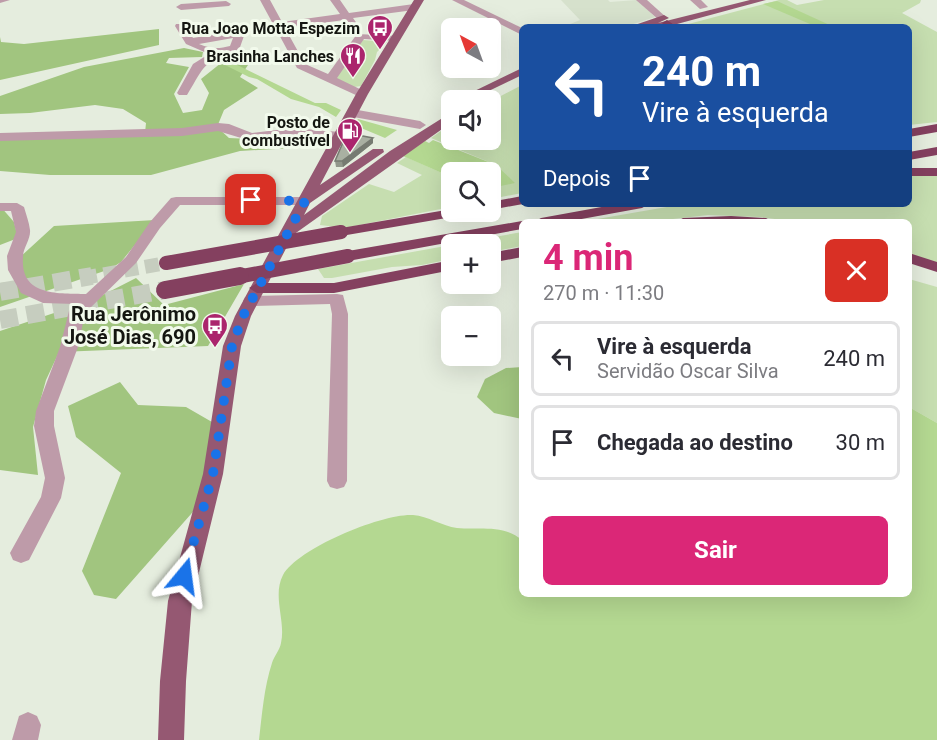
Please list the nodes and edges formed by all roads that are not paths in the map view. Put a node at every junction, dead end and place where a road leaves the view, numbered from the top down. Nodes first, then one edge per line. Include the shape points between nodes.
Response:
1 (0, 0) edge
2 (5, 0) edge
3 (265, 0) edge
4 (335, 0) edge
5 (457, 0) edge
6 (641, 0) edge
7 (695, 0) edge
8 (736, 0) edge
9 (761, 0) edge
10 (416, 2) edge
11 (181, 7) dead end
12 (703, 8) junction
13 (347, 16) junction
14 (233, 17) edge
15 (667, 23) edge
16 (180, 26) dead end
17 (279, 26) junction
18 (519, 31) edge
19 (361, 36) junction
20 (395, 38) junction
21 (190, 42) junction
22 (219, 52) junction
23 (519, 72) edge
24 (330, 80) junction
25 (519, 80) edge
26 (483, 90) edge
27 (500, 90) edge
28 (183, 93) dead end
29 (362, 94) junction
30 (352, 113) junction
31 (441, 113) edge
32 (441, 123) edge
33 (420, 125) junction
34 (932, 129) edge
35 (912, 131) edge
36 (340, 136) junction
37 (0, 137) edge
38 (937, 151) edge
39 (912, 155) edge
40 (912, 172) edge
41 (937, 172) edge
42 (305, 201) junction
43 (519, 201) edge
44 (501, 204) edge
45 (0, 207) edge
46 (324, 207) junction
47 (625, 207) edge
48 (441, 215) edge
49 (558, 219) edge
50 (519, 226) edge
51 (285, 236) junction
52 (519, 253) edge
53 (501, 256) edge
54 (912, 259) edge
55 (166, 263) tunnel mouth
56 (937, 267) edge
57 (441, 268) edge
58 (258, 288) junction
59 (165, 290) tunnel mouth
60 (335, 294) junction
61 (87, 299) junction
62 (337, 481) dead end
63 (21, 554) dead end
64 (171, 740) edge

1 - 2 street
3 - 17 street
4 - 13 street
5 - 18 street
6 - 15 street
7 - 12 street
8 - 12 main road
9 - 15 main road
10 - 13 street
10 - 20 main road
11 - 14 street
12 - 15 main road
13 - 17 street
13 - 19 street
14 - 17 street
14 - 21 street
14 - 22 street via 235,48
16 - 21 street
17 - 24 street via 301,66
19 - 20 street
19 - 24 street
20 - 29 main road
21 - 22 street
22 - 28 street via 197,66
23 - 26 main road
24 - 29 street
25 - 27 main road
29 - 30 main road
30 - 33 street
30 - 36 main road
31 - 33 main road
32 - 46 main road
33 - 42 main road
34 - 35 highway
36 - 37 street via 284,132 251,138 218,127 182,132
36 - 42 main road
38 - 39 highway
40 - 41 highway
42 - 46 main road
42 - 51 main road
42 - 61 street via 176,201 131,260
43 - 44 highway
45 - 61 street via 18,207 23,231 15,256 16,270 27,289 43,298
46 - 51 main road
47 - 49 highway
48 - 55 highway, bridge
50 - 59 highway, bridge
51 - 58 main road
52 - 53 highway
54 - 56 highway
57 - 60 highway
58 - 60 street
58 - 60 highway
58 - 64 main road via 232,346 213,474 184,576 173,671
60 - 62 street via 340,314
61 - 63 street via 77,311 69,347 45,411 54,478 51,498

